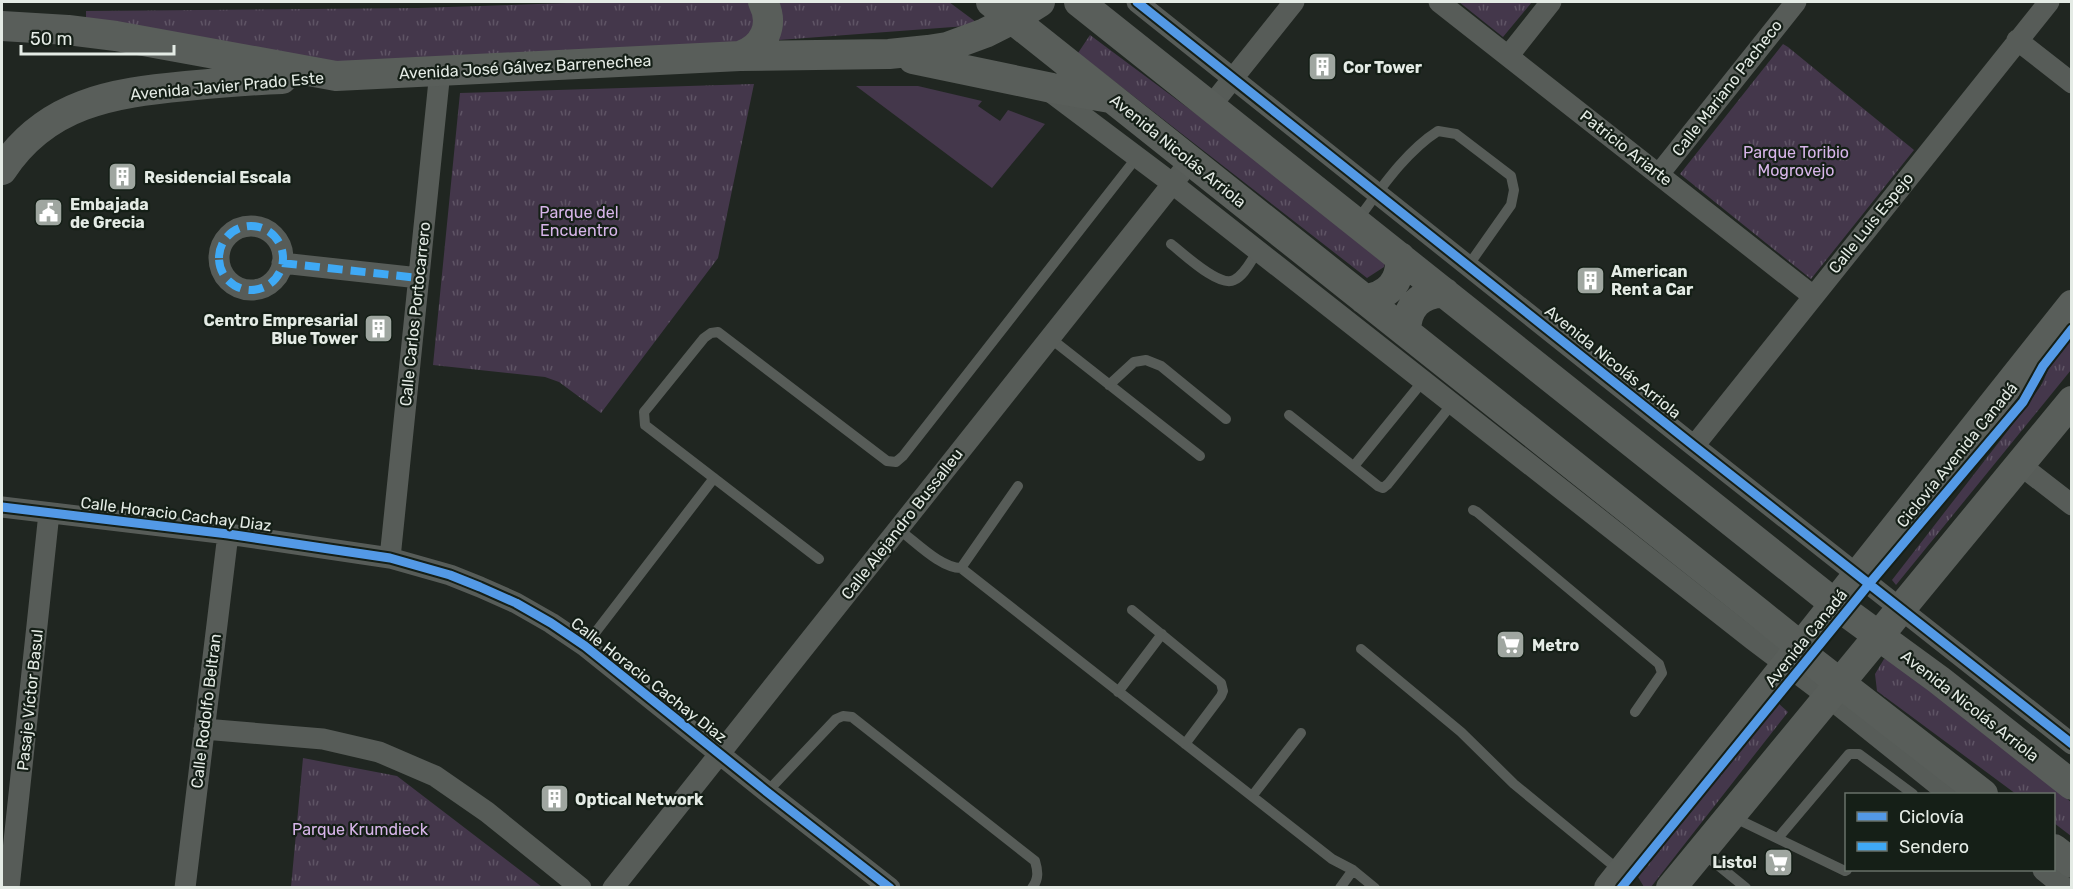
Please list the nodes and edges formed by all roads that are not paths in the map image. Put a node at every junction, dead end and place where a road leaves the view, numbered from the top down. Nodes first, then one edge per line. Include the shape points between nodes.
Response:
1 (764, 2) edge
2 (1040, 2) edge
3 (1078, 2) edge
4 (1137, 2) edge
5 (1294, 2) edge
6 (1439, 2) edge
7 (1551, 2) edge
8 (1796, 2) edge
9 (2049, 2) edge
10 (1002, 10) edge
11 (2, 26) edge
12 (2017, 40) junction
13 (889, 54) junction
14 (1509, 55) junction
15 (740, 56) junction
16 (440, 71) junction
17 (336, 76) junction
18 (1232, 79) junction
19 (2072, 83) edge
20 (1042, 86) junction
21 (1113, 98) junction
22 (1210, 107) junction
23 (1137, 157) junction
24 (1191, 161) junction
25 (2, 170) edge
26 (1659, 174) junction
27 (1173, 184) junction
28 (1377, 194) junction
29 (1356, 222) junction
30 (1171, 244) dead end
31 (1258, 251) junction
32 (1400, 257) junction
33 (282, 263) dead end
34 (1468, 266) junction
35 (419, 278) junction
36 (1445, 293) junction
37 (1813, 296) junction
38 (1364, 299) junction
39 (2072, 305) edge
40 (1406, 332) junction
41 (1050, 338) junction
42 (1423, 381) junction
43 (1109, 385) junction
44 (2072, 401) edge
45 (1452, 404) junction
46 (1288, 415) dead end
47 (1226, 419) dead end
48 (1694, 446) junction
49 (1200, 456) dead end
50 (2019, 464) junction
51 (1354, 466) junction
52 (1554, 467) junction
53 (714, 478) junction
54 (1018, 486) dead end
55 (2072, 505) edge
56 (2, 507) edge
57 (1473, 510) dead end
58 (49, 513) junction
59 (898, 529) junction
60 (228, 534) junction
61 (390, 558) junction
62 (819, 559) dead end
63 (961, 568) junction
64 (1857, 575) junction
65 (1835, 604) junction
66 (1901, 609) junction
67 (1132, 610) dead end
68 (1162, 634) junction
69 (1878, 636) junction
70 (585, 646) junction
71 (1361, 649) dead end
72 (1792, 655) junction
73 (1833, 689) junction
74 (1118, 692) junction
75 (1635, 712) dead end
76 (204, 729) junction
77 (1301, 733) dead end
78 (1185, 744) junction
79 (2072, 744) edge
80 (719, 754) junction
81 (2072, 785) edge
82 (767, 792) junction
83 (1910, 793) edge
84 (1947, 793) edge
85 (1980, 793) edge
86 (1253, 795) junction
87 (1731, 816) junction
88 (1778, 838) junction
89 (2055, 850) edge
90 (1701, 851) junction
91 (2055, 862) edge
92 (2071, 863) edge
93 (1353, 870) junction
94 (1845, 871) edge
95 (2044, 871) edge
96 (1619, 883) edge
97 (9, 888) edge
98 (185, 888) edge
99 (581, 888) edge
100 (613, 888) edge
101 (890, 888) edge
102 (1032, 888) edge
103 (1340, 888) edge
104 (1375, 888) edge
105 (1671, 888) edge
106 (1746, 888) edge
107 (2065, 888) edge

1 - 15 main road via 768,21 765,35 753,51
2 - 10 main road, Avenida José Gálvez Barrenechea
3 - 22 main road, Avenida Nicolás Arriola
4 - 18 street, Avenida Nicolás Arriola
5 - 18 street
6 - 14 street, Patricio Ariarte
7 - 14 street
8 - 26 street, Calle Mariano Pacheco
9 - 12 street, Calle Luis Espejo
10 - 13 main road, Avenida José Gálvez Barrenechea via 985,33 947,47
10 - 21 main road, Avenida Nicolás Arriola
11 - 17 main road, Avenida José Gálvez Barrenechea via 116,36
12 - 19 street
12 - 37 street, Calle Luis Espejo
13 - 15 main road, Avenida José Gálvez Barrenechea
13 - 20 main road
14 - 26 street, Patricio Ariarte
15 - 16 main road, Avenida José Gálvez Barrenechea
16 - 17 main road, Avenida José Gálvez Barrenechea
16 - 35 street, Calle Carlos Portocarrero
17 - 25 main road, Avenida Javier Prado Este via 174,87 88,103 39,128
18 - 22 street
18 - 28 street, Avenida Nicolás Arriola
20 - 21 main road
20 - 23 street, Avenida Nicolás Arriola
21 - 24 main road, Avenida Nicolás Arriola
22 - 29 main road, Avenida Nicolás Arriola
23 - 27 street, Avenida Nicolás Arriola
23 - 53 lane via 896,462 887,461 718,332 704,338 644,412 644,420 645,425
24 - 27 street, Calle Alejandro Bussalleu
24 - 38 main road, Avenida Nicolás Arriola
26 - 37 street, Patricio Ariarte
27 - 31 street, Avenida Nicolás Arriola
27 - 41 street, Calle Alejandro Bussalleu
28 - 29 lane
28 - 34 street, Avenida Nicolás Arriola
28 - 34 lane via 1423,140 1438,131 1456,134 1511,176 1511,205
29 - 32 main road, Avenida Nicolás Arriola
30 - 31 lane via 1208,274 1225,282 1240,275
31 - 42 street, Avenida Nicolás Arriola
32 - 36 main road, Avenida Nicolás Arriola
32 - 38 main road via 1400,272 1393,286 1380,296
33 - 35 street
34 - 48 street, Avenida Nicolás Arriola
35 - 61 street, Calle Carlos Portocarrero
36 - 40 main road via 1428,295 1414,304
36 - 65 main road, Avenida Nicolás Arriola
37 - 48 street, Calle Luis Espejo
38 - 40 main road, Avenida Nicolás Arriola
39 - 64 main road, Avenida Canadá
40 - 52 main road, Avenida Nicolás Arriola
41 - 43 lane
41 - 59 street, Calle Alejandro Bussalleu
42 - 45 street, Avenida Nicolás Arriola
42 - 51 lane
43 - 47 lane via 1134,362 1146,360 1161,366
43 - 49 lane
44 - 50 main road
45 - 51 lane via 1383,488
45 - 52 street, Avenida Nicolás Arriola
46 - 51 lane
48 - 64 street, Avenida Nicolás Arriola
50 - 55 street
50 - 66 main road
52 - 72 main road, Avenida Nicolás Arriola
53 - 62 lane
53 - 70 lane
54 - 63 lane
56 - 58 street, Calle Horacio Cachay Diaz
57 - 75 lane via 1659,664 1662,673
58 - 60 street, Calle Horacio Cachay Diaz
58 - 97 street, Pasaje Víctor Basul
59 - 63 lane via 939,561
59 - 80 street, Calle Alejandro Bussalleu
60 - 61 street, Calle Horacio Cachay Diaz
60 - 76 street, Calle Rodolfo Beltran
61 - 70 street, Calle Horacio Cachay Diaz via 480,587 534,613
63 - 74 lane
64 - 65 main road, Avenida Canadá
64 - 66 street, Avenida Nicolás Arriola
65 - 69 main road, Avenida Nicolás Arriola
65 - 72 main road, Avenida Canadá
66 - 69 main road
66 - 79 street, Avenida Nicolás Arriola
67 - 68 lane
68 - 74 lane
68 - 78 lane via 1221,683 1223,691
69 - 73 main road
69 - 81 main road, Avenida Nicolás Arriola
70 - 80 street, Calle Horacio Cachay Diaz
71 - 96 lane via 1461,732
72 - 73 main road, Avenida Nicolás Arriola via 1809,658
72 - 96 main road, Avenida Canadá
73 - 84 street, Avenida Nicolás Arriola
73 - 85 main road, Avenida Nicolás Arriola
73 - 87 main road
74 - 78 lane
76 - 98 street, Calle Rodolfo Beltran
76 - 99 street via 323,739 379,752 435,776 487,812
77 - 86 lane
78 - 86 lane
80 - 82 street, Calle Horacio Cachay Diaz
80 - 100 street, Calle Alejandro Bussalleu
82 - 101 street, Calle Horacio Cachay Diaz
82 - 102 lane via 836,719 852,717 1035,861 1038,872
83 - 88 lane via 1859,754 1849,754
86 - 93 lane via 1332,859
87 - 88 lane
87 - 90 main road
88 - 94 lane
89 - 92 main road
90 - 105 main road
90 - 106 lane
91 - 92 main road
93 - 103 lane
93 - 104 lane
95 - 107 street

